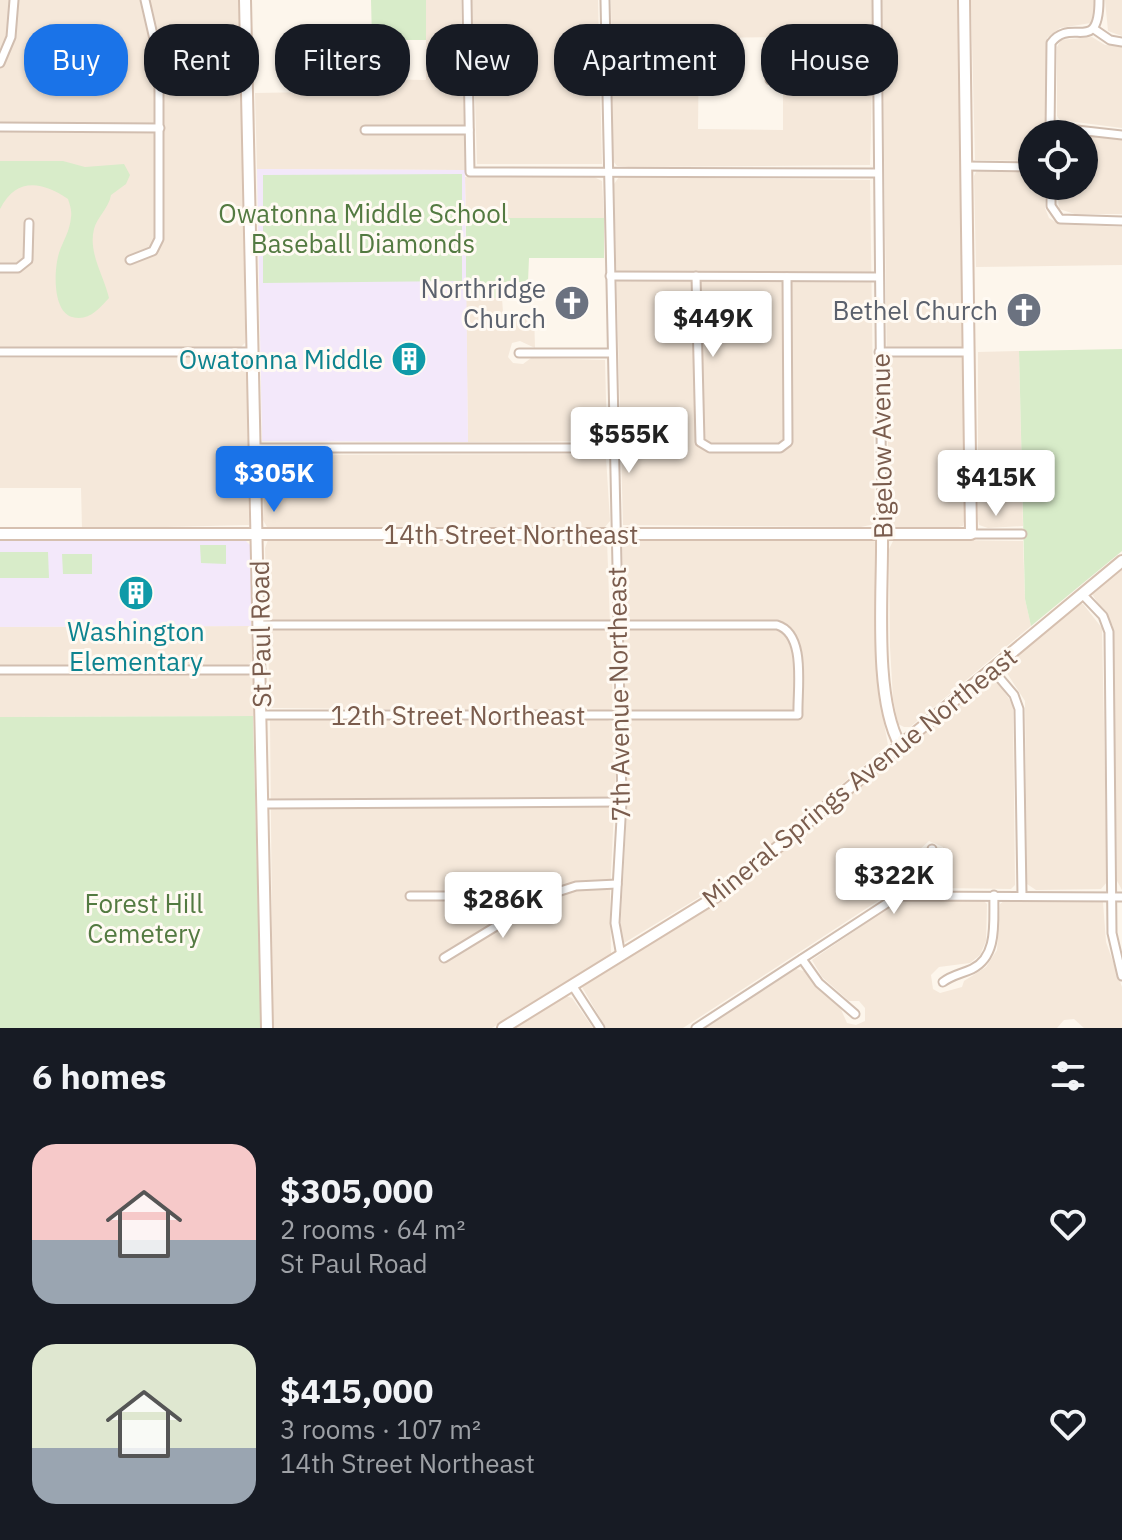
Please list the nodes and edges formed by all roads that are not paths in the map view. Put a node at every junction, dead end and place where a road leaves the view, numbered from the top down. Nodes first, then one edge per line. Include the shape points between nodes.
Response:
1 (14, 0) edge
2 (145, 0) edge
3 (245, 0) edge
4 (467, 0) edge
5 (605, 0) edge
6 (877, 0) edge
7 (964, 0) edge
8 (1099, 0) edge
9 (467, 24) edge
10 (605, 24) edge
11 (877, 24) edge
12 (1094, 29) junction
13 (1122, 42) edge
14 (0, 63) edge
15 (468, 96) edge
16 (606, 96) edge
17 (878, 96) edge
18 (1050, 120) edge
19 (0, 127) edge
20 (160, 128) junction
21 (365, 130) dead end
22 (469, 130) junction
23 (1098, 133) edge
24 (1122, 135) edge
25 (966, 166) junction
26 (1018, 167) edge
27 (608, 172) junction
28 (876, 173) junction
29 (1051, 200) edge
30 (1122, 221) edge
31 (29, 223) dead end
32 (130, 260) dead end
33 (0, 268) edge
34 (610, 276) junction
35 (696, 276) junction
36 (787, 277) junction
37 (878, 277) junction
38 (0, 352) edge
39 (253, 352) junction
40 (879, 352) junction
41 (968, 352) junction
42 (519, 353) dead end
43 (611, 353) junction
44 (256, 448) junction
45 (613, 448) junction
46 (0, 534) edge
47 (257, 534) junction
48 (615, 534) junction
49 (882, 534) junction
50 (971, 534) junction
51 (1022, 534) dead end
52 (1122, 561) edge
53 (1082, 594) junction
54 (259, 625) junction
55 (617, 625) junction
56 (992, 669) junction
57 (0, 670) edge
58 (261, 670) junction
59 (262, 715) junction
60 (619, 715) junction
61 (900, 745) junction
62 (622, 802) junction
63 (264, 804) junction
64 (932, 849) dead end
65 (617, 884) junction
66 (931, 895) junction
67 (994, 895) junction
68 (1022, 895) junction
69 (410, 896) dead end
70 (545, 896) junction
71 (1113, 897) junction
72 (1122, 897) edge
73 (621, 956) junction
74 (444, 958) dead end
75 (802, 959) junction
76 (1122, 976) edge
77 (943, 982) dead end
78 (572, 985) junction
79 (855, 1014) dead end
80 (267, 1028) edge
81 (503, 1028) edge
82 (600, 1028) edge
83 (696, 1028) edge

1 - 14 street via 11,37
2 - 20 street via 159,61
3 - 39 street, St Paul Road
4 - 9 street
5 - 10 street, 7th Avenue Northeast
6 - 11 street, Bigelow Avenue
7 - 25 street
8 - 12 street
12 - 13 street
12 - 18 street via 1061,34 1051,43
15 - 22 street
16 - 27 street, 7th Avenue Northeast
17 - 28 street, Bigelow Avenue
19 - 20 street
20 - 32 street via 159,244
21 - 22 street
22 - 27 street via 470,172
23 - 24 street
25 - 26 street
25 - 41 street
27 - 28 street
27 - 34 street, 7th Avenue Northeast
28 - 37 street, Bigelow Avenue
29 - 30 street via 1060,219
31 - 33 street via 28,260 18,268
34 - 35 street
34 - 43 street, 7th Avenue Northeast
35 - 36 street
35 - 36 street via 700,442 710,448 786,445
36 - 37 street
37 - 40 street, Bigelow Avenue
38 - 39 street
39 - 44 street, St Paul Road
40 - 41 street
40 - 49 street, Bigelow Avenue
41 - 50 street
42 - 43 street
43 - 45 street, 7th Avenue Northeast
44 - 45 street
44 - 47 street, St Paul Road
45 - 48 street, 7th Avenue Northeast
46 - 47 street, 14th Street Northeast
47 - 48 street, 14th Street Northeast
47 - 54 street, St Paul Road
48 - 49 street, 14th Street Northeast
48 - 55 street, 7th Avenue Northeast
49 - 50 street, 14th Street Northeast
49 - 61 street, Bigelow Avenue via 885,689
50 - 51 street, 14th Street Northeast
52 - 53 street, Mineral Springs Avenue Northeast
53 - 56 street, Mineral Springs Avenue Northeast
53 - 71 street via 1103,616 1109,632
54 - 55 street
54 - 58 street, St Paul Road
55 - 60 street, 7th Avenue Northeast
55 - 60 street, 12th Street Northeast via 785,628 796,642 798,715
56 - 61 street, Mineral Springs Avenue Northeast
56 - 68 street via 1019,709
57 - 58 street
58 - 59 street, St Paul Road
59 - 60 street, 12th Street Northeast
59 - 63 street, St Paul Road
60 - 62 street, 7th Avenue Northeast
61 - 73 street, Mineral Springs Avenue Northeast via 725,891
62 - 63 street
62 - 65 street, 7th Avenue Northeast
63 - 80 street, St Paul Road
64 - 66 street
65 - 70 street via 576,886
65 - 73 street, 7th Avenue Northeast
66 - 67 street
66 - 75 street via 891,900
67 - 68 street
67 - 77 street via 988,953 978,965
68 - 71 street
69 - 70 street
70 - 74 street
71 - 72 street
71 - 76 street via 1113,946
73 - 78 street, Mineral Springs Avenue Northeast
75 - 79 street via 819,983
75 - 83 street
78 - 81 street, Mineral Springs Avenue Northeast
78 - 82 street

